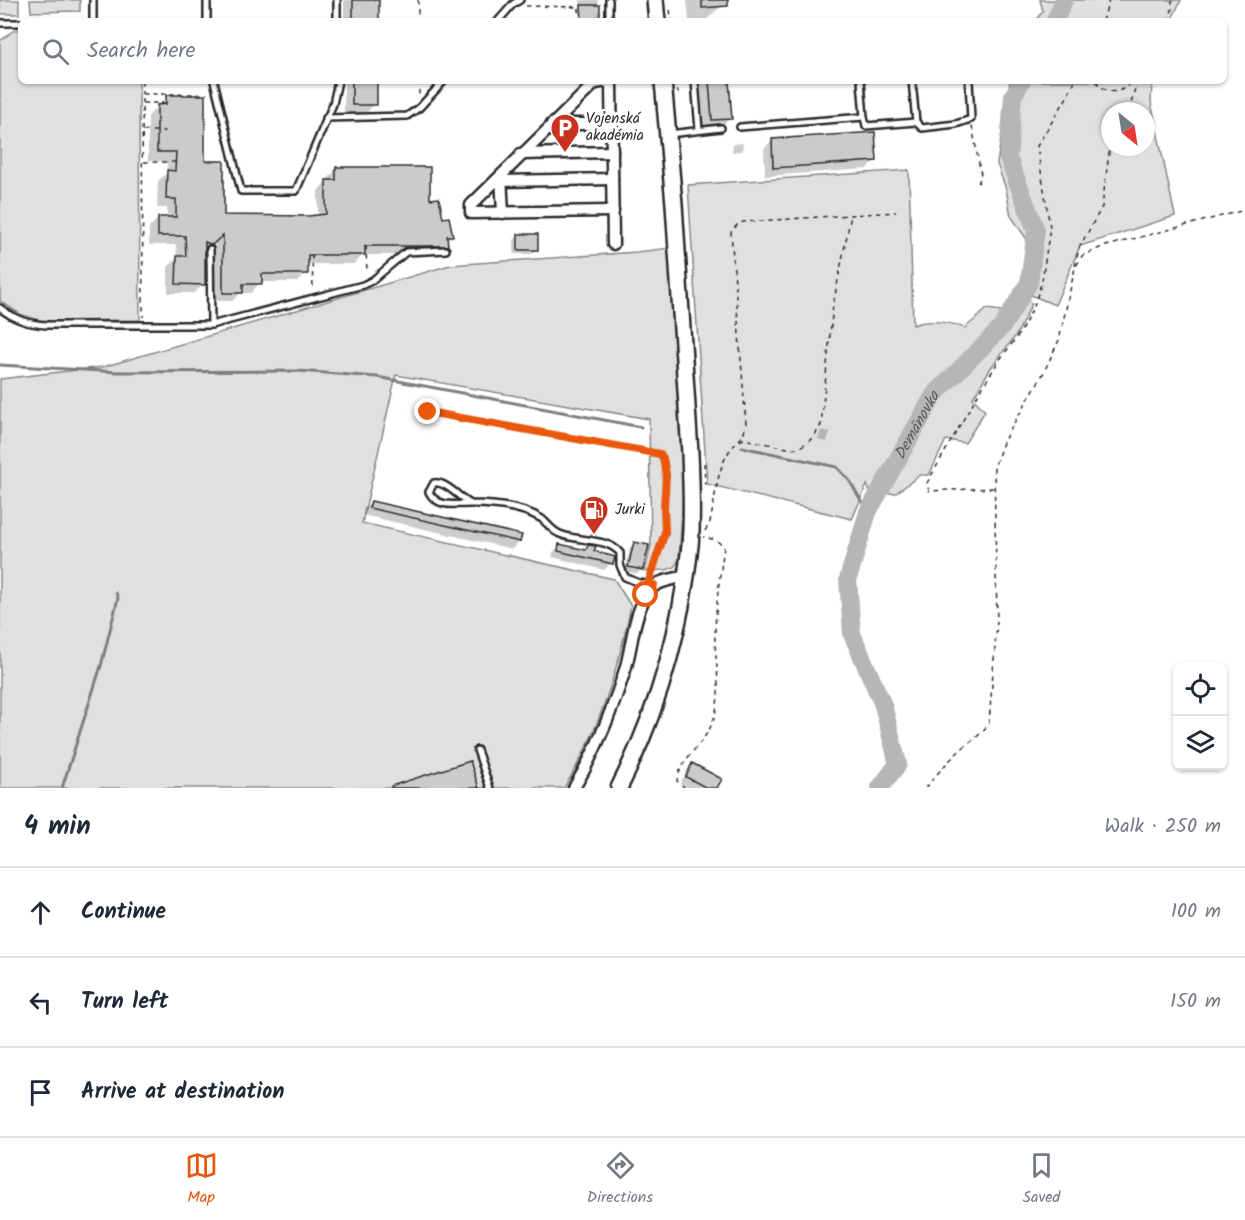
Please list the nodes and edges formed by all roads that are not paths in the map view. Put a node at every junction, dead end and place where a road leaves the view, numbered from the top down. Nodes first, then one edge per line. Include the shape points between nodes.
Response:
1 (93, 0) edge
2 (207, 0) edge
3 (337, 0) edge
4 (521, 0) edge
5 (609, 0) edge
6 (655, 0) edge
7 (93, 18) edge
8 (207, 18) edge
9 (337, 18) edge
10 (501, 18) edge
11 (609, 18) edge
12 (664, 18) edge
13 (0, 23) edge
14 (18, 23) edge
15 (215, 84) edge
16 (337, 84) edge
17 (441, 84) edge
18 (595, 84) edge
19 (610, 84) edge
20 (661, 84) edge
21 (695, 84) edge
22 (861, 84) edge
23 (912, 84) edge
24 (969, 84) edge
25 (864, 117) junction
26 (326, 118) junction
27 (916, 122) junction
28 (552, 124) junction
29 (612, 124) junction
30 (740, 127) dead end
31 (721, 128) dead end
32 (699, 130) junction
33 (668, 134) junction
34 (612, 152) junction
35 (521, 154) junction
36 (501, 178) junction
37 (612, 179) junction
38 (613, 211) junction
39 (502, 213) junction
40 (613, 244) dead end
41 (210, 249) dead end
42 (446, 250) dead end
43 (0, 308) edge
44 (211, 325) junction
45 (471, 504) junction
46 (686, 576) junction
47 (651, 585) junction
48 (477, 750) dead end
49 (490, 788) edge
50 (574, 788) edge
51 (619, 788) edge

1 - 7 lane
2 - 8 lane
3 - 9 lane
4 - 10 lane
5 - 11 lane
6 - 12 main road
13 - 14 lane
15 - 26 lane via 241,191 296,191
16 - 26 lane
17 - 26 lane via 406,116
18 - 28 street
19 - 29 street
20 - 33 main road
21 - 32 lane
22 - 25 lane
23 - 27 lane
24 - 27 lane via 971,119 922,128
25 - 27 lane via 866,126
25 - 30 lane
28 - 29 street
28 - 35 street
29 - 34 street
31 - 32 lane
32 - 33 lane
33 - 46 main road via 690,453 692,515
34 - 35 street
34 - 37 street
35 - 36 street
36 - 37 street
36 - 39 street
36 - 39 street via 471,205 471,213
37 - 38 street
38 - 39 street
38 - 40 street
41 - 44 lane
42 - 44 lane via 406,252 367,283
43 - 44 lane via 31,324
45 - 45 lane via 442,503 431,496 430,487 443,484
45 - 47 lane via 522,510 542,519 561,535 612,546 620,553 625,577
46 - 47 street
46 - 51 main road via 658,693
47 - 50 street via 639,612 610,714
48 - 49 lane

